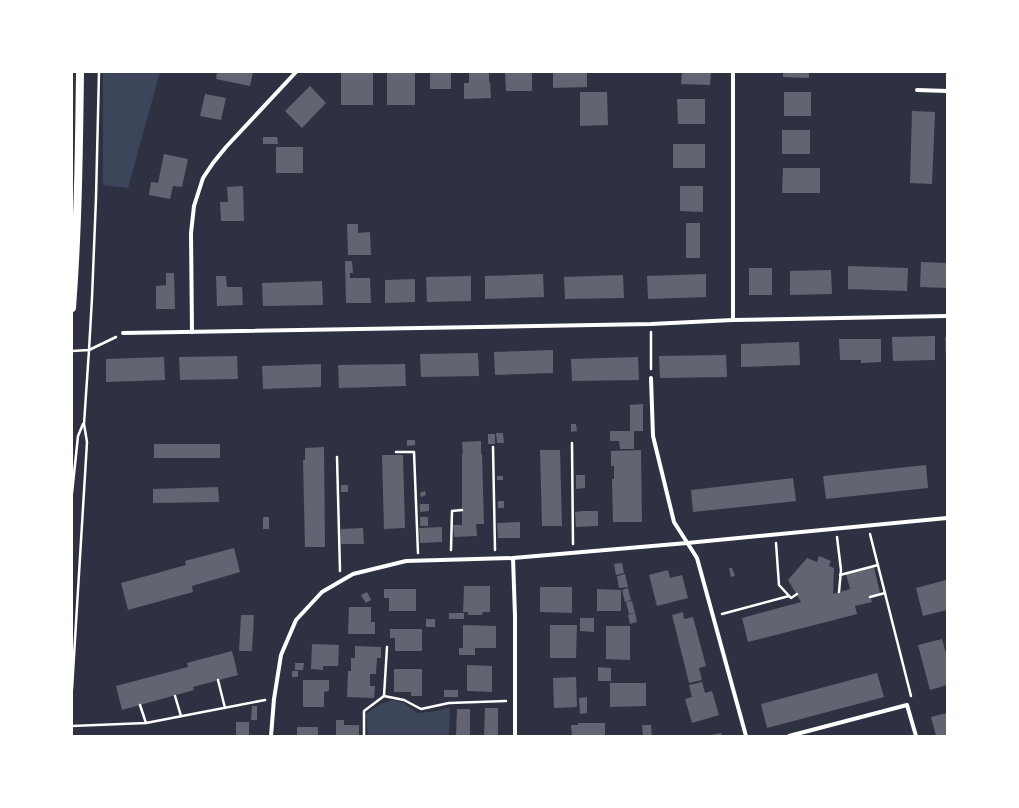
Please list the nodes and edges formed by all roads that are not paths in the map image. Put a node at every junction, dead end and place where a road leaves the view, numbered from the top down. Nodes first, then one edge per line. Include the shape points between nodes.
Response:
1 (80, 72) edge
2 (296, 72) edge
3 (733, 72) edge
4 (917, 90) dead end
5 (947, 91) edge
6 (72, 308) edge
7 (947, 316) edge
8 (733, 320) junction
9 (192, 332) junction
10 (123, 333) road end
11 (651, 378) road end
12 (947, 518) edge
13 (687, 543) junction
14 (514, 558) junction
15 (271, 736) edge
16 (515, 736) edge
17 (746, 736) edge
18 (789, 736) edge
19 (916, 736) edge

1 - 6 main road via 76,260
2 - 9 street via 226,147 203,178 194,206 191,233
3 - 8 street
4 - 5 street
7 - 8 street
8 - 9 street via 651,324
9 - 10 street
11 - 13 street via 653,436 674,522
12 - 13 street
13 - 14 street
13 - 17 street via 698,558
14 - 15 street via 406,561 352,574 322,592 296,620 281,655
14 - 16 street
18 - 19 street via 907,705

